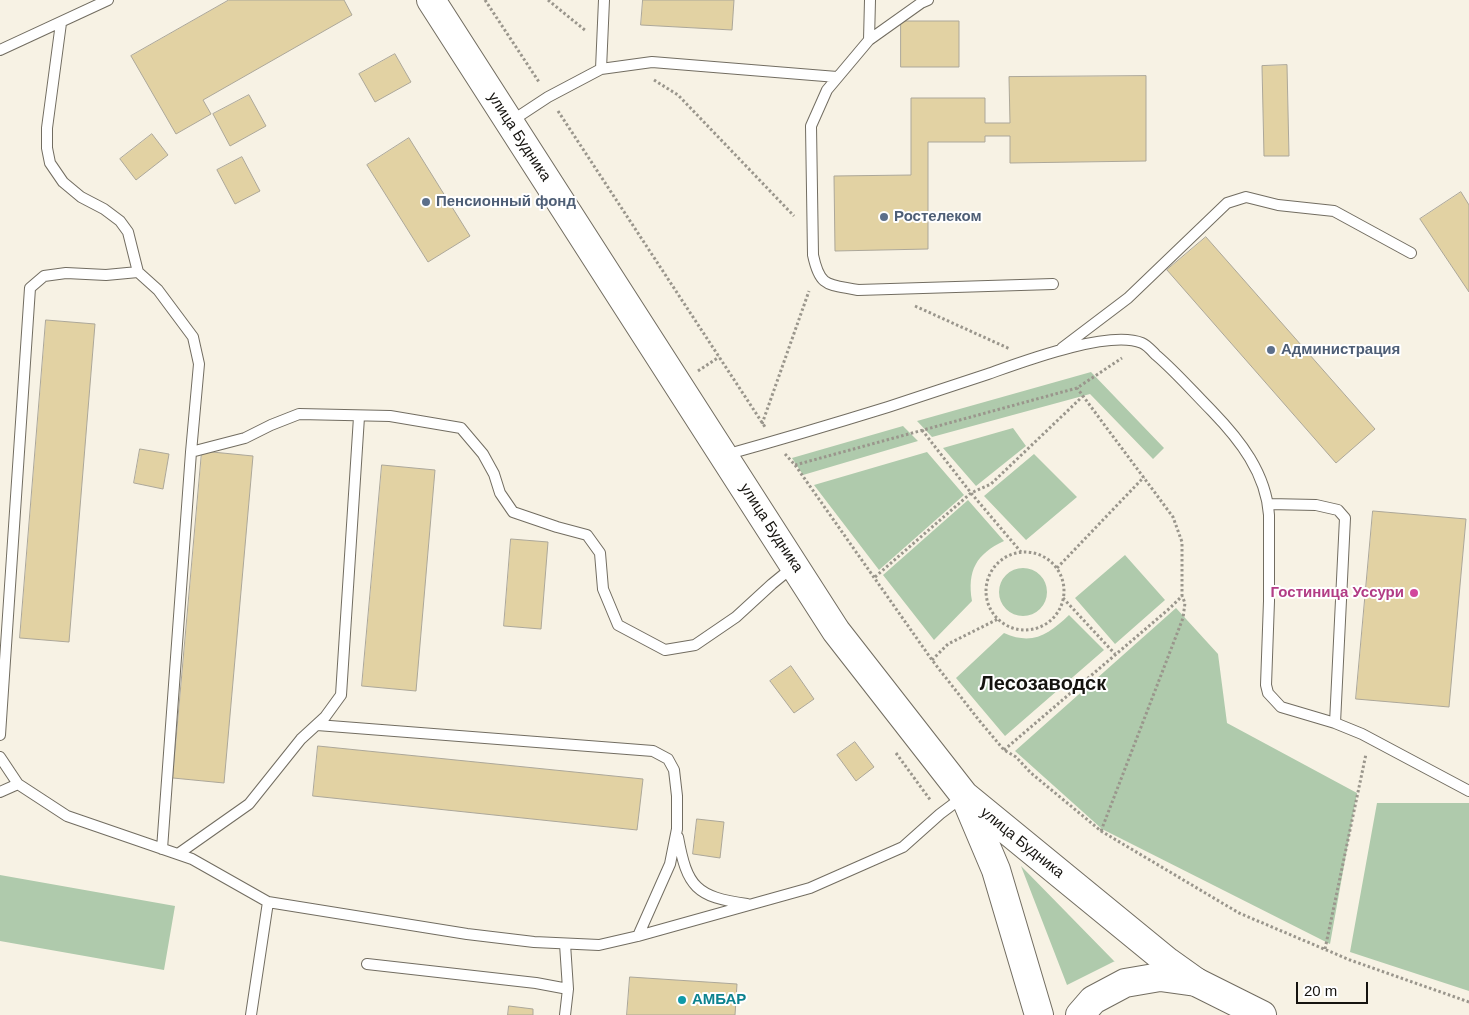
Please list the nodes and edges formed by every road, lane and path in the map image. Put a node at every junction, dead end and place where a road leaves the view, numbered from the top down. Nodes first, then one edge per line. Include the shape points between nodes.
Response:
1 (108, 0) edge
2 (430, 0) edge
3 (485, 0) edge
4 (548, 0) edge
5 (604, 0) edge
6 (870, 0) edge
7 (928, 0) edge
8 (61, 23) junction
9 (869, 40) junction
10 (602, 44) junction
11 (0, 50) edge
12 (630, 65) junction
13 (601, 69) junction
14 (838, 77) junction
15 (548, 96) junction
16 (510, 123) junction
17 (813, 236) junction
18 (1411, 253) dead end
19 (138, 272) junction
20 (816, 272) junction
21 (1053, 284) dead end
22 (914, 306) dead end
23 (1143, 344) junction
24 (1059, 350) junction
25 (1033, 359) junction
26 (1077, 388) junction
27 (1082, 397) junction
28 (359, 417) junction
29 (762, 424) junction
30 (922, 430) junction
31 (774, 441) junction
32 (191, 452) junction
33 (724, 455) junction
34 (795, 465) junction
35 (1144, 477) junction
36 (971, 493) junction
37 (1269, 504) junction
38 (1021, 552) junction
39 (794, 566) junction
40 (1057, 568) junction
41 (875, 577) junction
42 (1182, 596) junction
43 (1063, 598) junction
44 (998, 619) junction
45 (1115, 654) junction
46 (932, 660) junction
47 (1335, 723) junction
48 (316, 725) junction
49 (0, 736) edge
50 (1369, 738) junction
51 (1004, 750) junction
52 (0, 756) edge
53 (18, 784) junction
54 (1469, 791) edge
55 (0, 792) edge
56 (964, 795) junction
57 (677, 829) junction
58 (1101, 831) junction
59 (162, 849) junction
60 (178, 854) junction
61 (268, 902) junction
62 (750, 904) junction
63 (638, 936) junction
64 (565, 944) junction
65 (1325, 949) junction
66 (367, 964) dead end
67 (1196, 982) junction
68 (568, 989) junction
69 (1469, 1002) edge
70 (1235, 1007) edge
71 (251, 1015) edge
72 (565, 1015) edge
73 (1039, 1015) edge
74 (1080, 1015) edge
75 (1262, 1015) edge

1 - 8 lane
2 - 16 main road, улица Будника
3 - 15 path
4 - 10 path
5 - 10 lane
6 - 9 lane
7 - 9 lane
8 - 11 lane
8 - 19 lane via 47,128 50,163 63,182 81,197 120,221 128,232
9 - 14 lane
10 - 13 lane
12 - 13 lane
12 - 14 lane via 652,62
12 - 17 path via 678,94
13 - 15 lane
14 - 17 lane via 827,90 811,126
15 - 16 lane
15 - 29 path
16 - 33 main road, улица Будника
17 - 20 lane
18 - 24 lane via 1334,211 1278,205 1246,197 1227,203 1128,298
19 - 32 lane via 158,290 193,337 199,364
19 - 49 lane via 66,272 44,276 30,288
20 - 21 lane via 827,284 858,290
20 - 29 path
22 - 25 path
23 - 24 lane via 1120,340
23 - 26 path
23 - 37 lane via 1165,363 1244,449 1261,476
24 - 25 lane
25 - 31 lane
26 - 27 path
26 - 30 path
27 - 35 path
27 - 36 path via 991,484
28 - 32 lane via 299,414 245,438
28 - 39 lane via 390,416 461,428 483,454 500,493 513,512 587,535 600,554 603,589 618,625 665,650 695,645 736,617
28 - 48 lane via 341,695
29 - 31 path
30 - 34 path
30 - 36 path
31 - 33 lane
31 - 34 path
32 - 59 lane
33 - 39 main road, улица Будника
34 - 41 path
35 - 40 path
35 - 42 path via 1173,517 1182,542
36 - 38 path
36 - 41 path
37 - 47 lane via 1268,693 1281,707
37 - 47 lane via 1316,505 1338,510 1345,518
38 - 40 path via 1047,558
38 - 44 path via 1002,560 990,574 986,598
39 - 56 main road, улица Будника via 836,630
40 - 43 path via 1063,580
41 - 46 path
42 - 45 path
42 - 58 path via 1185,603 1183,618
43 - 44 path via 1054,618 1032,630 1020,630
43 - 45 path
44 - 46 path via 948,644
45 - 51 path
46 - 51 path
47 - 50 lane
48 - 57 lane via 654,751 668,759 674,770
48 - 60 lane via 249,804
50 - 54 lane
50 - 65 path
51 - 58 path
52 - 53 lane
53 - 55 lane
53 - 59 lane via 67,816
56 - 62 lane via 903,848 810,888
56 - 67 main road, улица Будника
56 - 73 main road via 996,870
57 - 62 lane via 687,875 697,888 720,900
57 - 63 lane via 670,864
58 - 65 path via 1239,913
59 - 60 lane
60 - 61 lane
61 - 64 lane via 467,934
61 - 71 lane
62 - 63 lane
63 - 64 lane via 599,945
64 - 68 lane
65 - 69 path
66 - 68 lane
67 - 70 main road, улица Будника
67 - 74 main road via 1160,977 1125,983 1093,1000
68 - 72 lane
70 - 75 main road

